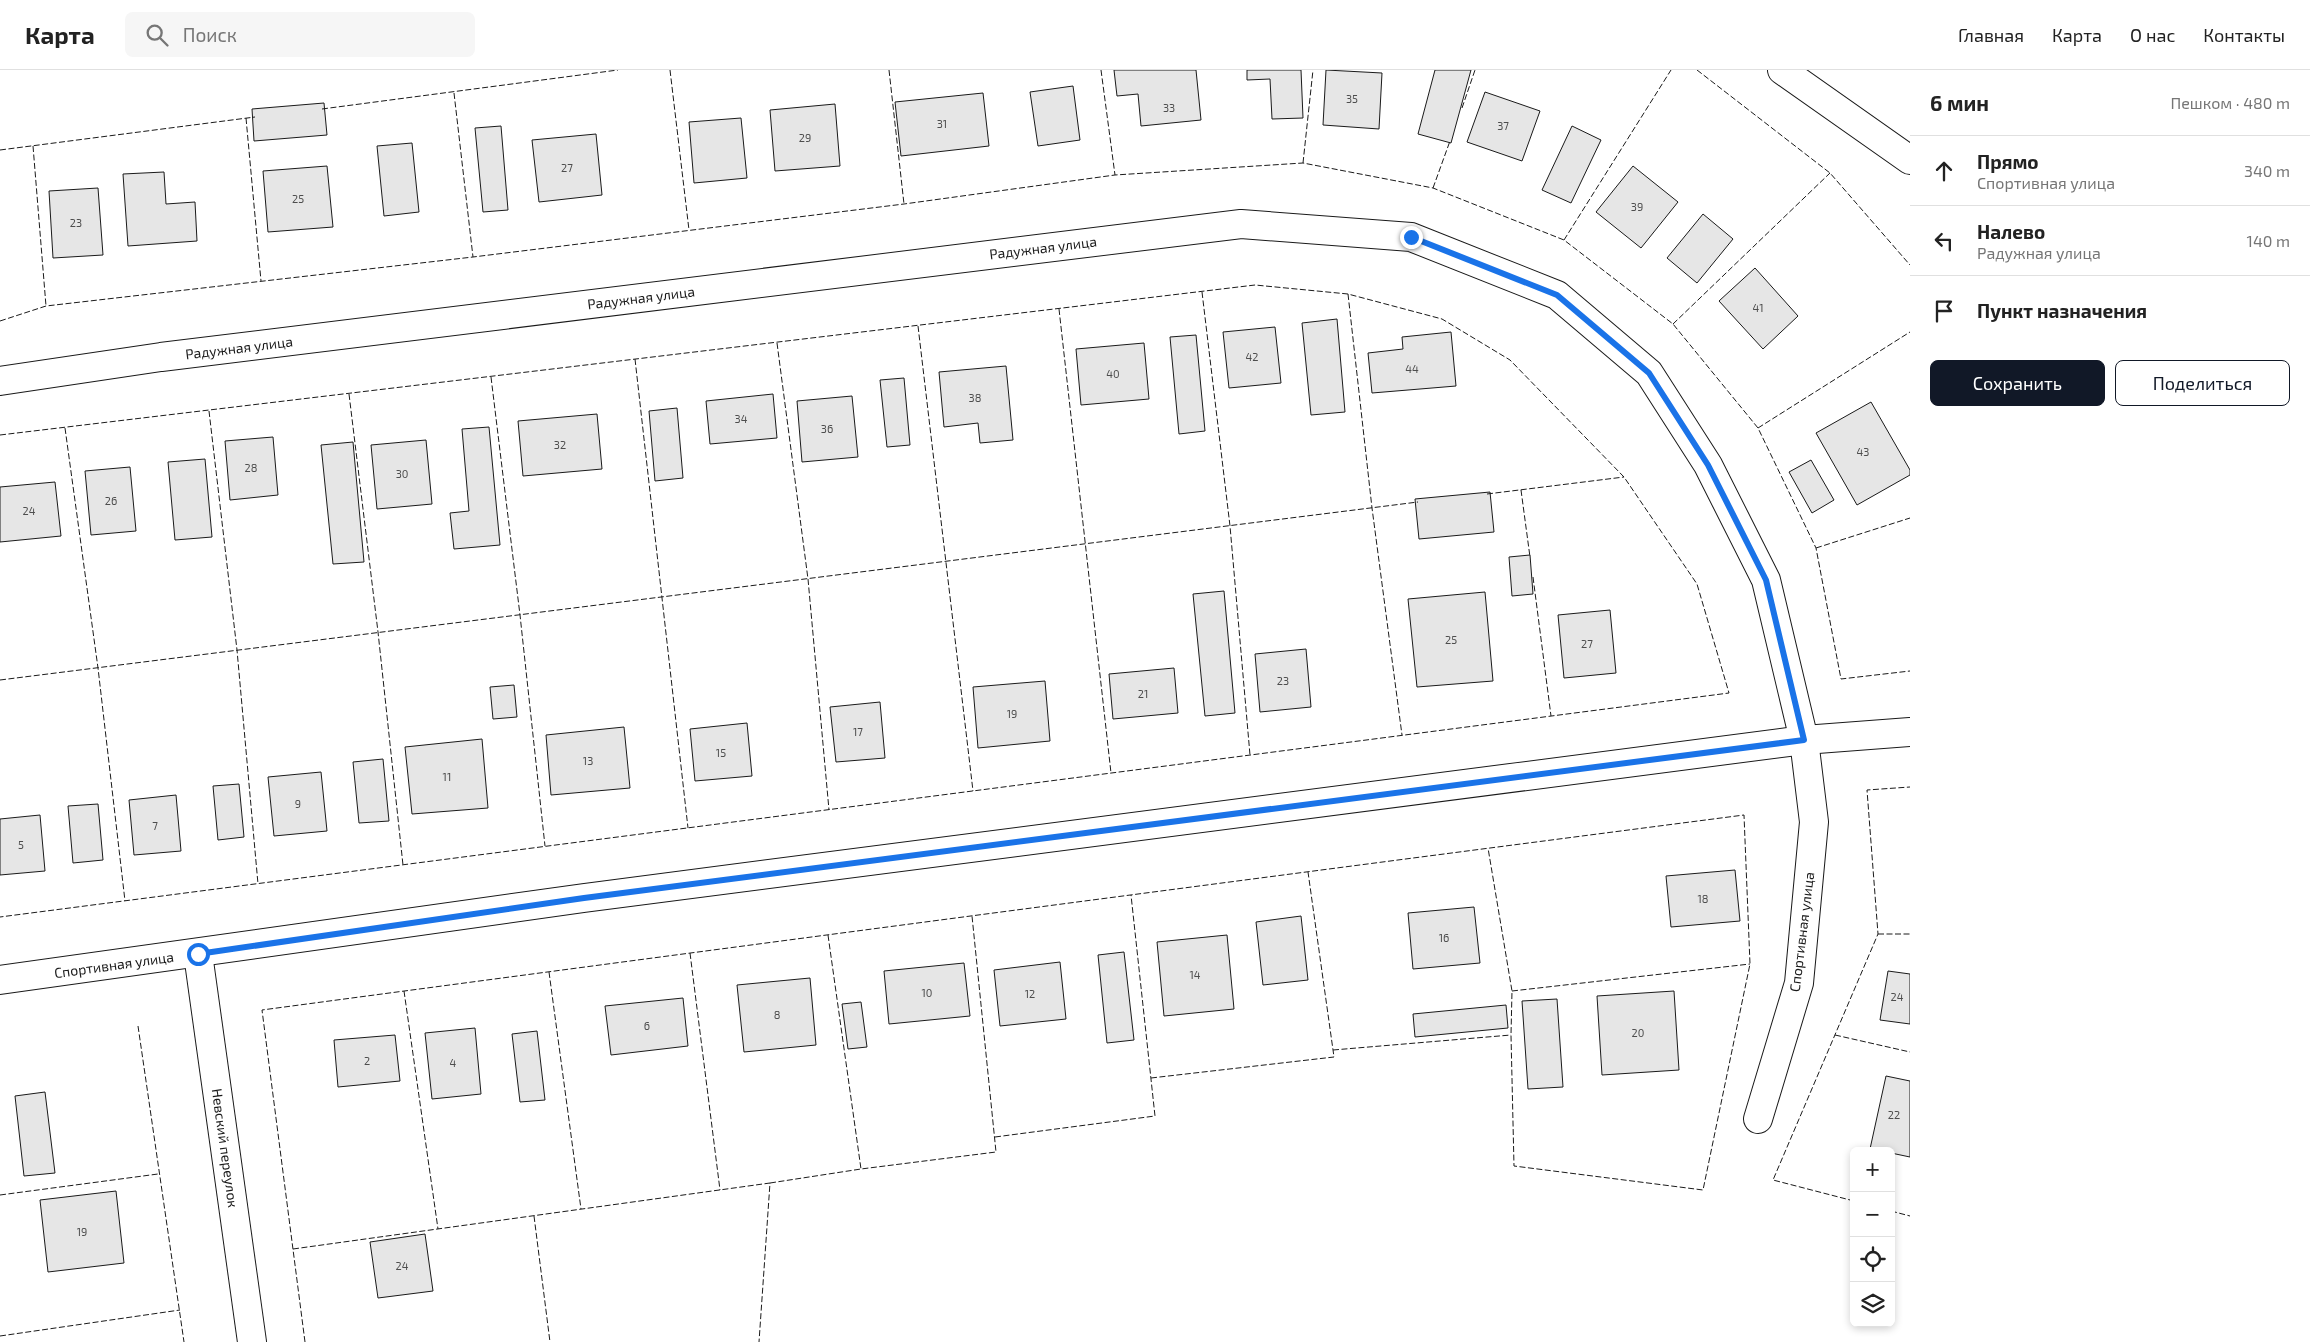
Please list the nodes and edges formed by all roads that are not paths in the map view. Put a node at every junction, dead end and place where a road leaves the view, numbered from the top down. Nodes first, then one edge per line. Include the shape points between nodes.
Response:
1 (1782, 70) edge
2 (1910, 160) edge
3 (0, 381) edge
4 (1910, 732) edge
5 (1804, 740) junction
6 (198, 954) junction
7 (0, 980) edge
8 (1758, 1119) dead end
9 (252, 1342) edge

1 - 2 street
3 - 5 street, Радужная улица via 161,358 1241,224 1411,237 1557,295 1649,373 1708,465 1766,580
4 - 5 street, Спортивная улица
5 - 6 street, Спортивная улица via 584,898
5 - 8 street, Спортивная улица via 1814,822 1799,983
6 - 7 street, Спортивная улица
6 - 9 street, Невский переулок

